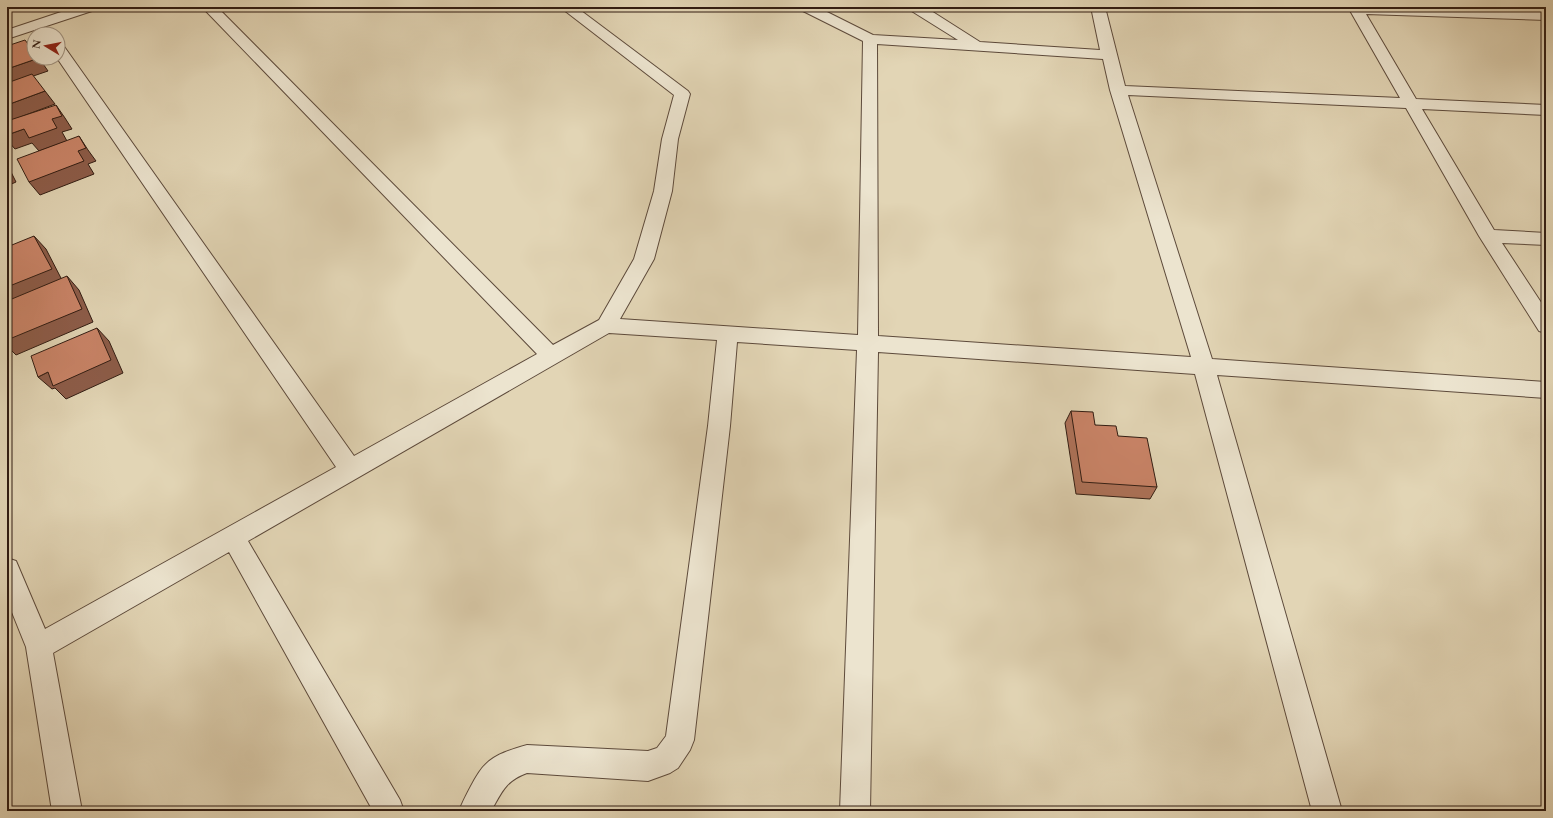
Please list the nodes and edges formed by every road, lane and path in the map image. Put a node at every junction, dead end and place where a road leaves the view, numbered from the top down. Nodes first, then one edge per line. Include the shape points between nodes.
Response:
1 (90, 7) edge
2 (209, 7) edge
3 (806, 7) edge
4 (915, 7) edge
5 (1098, 7) edge
6 (571, 8) edge
7 (1356, 8) edge
8 (1546, 16) edge
9 (51, 26) edge
10 (26, 32) edge
11 (7, 35) edge
12 (870, 39) junction
13 (976, 46) junction
14 (1108, 55) junction
15 (66, 60) edge
16 (1118, 90) junction
17 (1410, 103) junction
18 (1546, 110) edge
19 (1488, 236) junction
20 (1546, 239) edge
21 (606, 325) junction
22 (1546, 326) edge
23 (728, 333) junction
24 (868, 343) junction
25 (551, 356) junction
26 (1204, 366) junction
27 (1546, 390) edge
28 (351, 470) junction
29 (233, 537) junction
30 (7, 569) edge
31 (39, 647) junction
32 (67, 811) edge
33 (389, 811) edge
34 (474, 811) edge
35 (855, 811) edge
36 (1327, 811) edge

1 - 9 street
2 - 25 street
3 - 12 street
4 - 13 street
5 - 14 street
6 - 21 street via 682,94 670,139 663,191 644,259
7 - 8 street
7 - 17 street
10 - 11 street
12 - 13 street
12 - 24 street
13 - 14 street
14 - 16 street
15 - 28 street
16 - 17 street
16 - 26 street
17 - 18 street
17 - 19 street
19 - 20 street
19 - 22 street
21 - 23 street
21 - 25 street
23 - 24 street
23 - 34 street via 680,740 663,762 648,766 527,759 510,765 495,775
24 - 26 street
24 - 35 street
25 - 28 street
26 - 27 street
26 - 36 street
28 - 29 street
29 - 31 street
29 - 33 street
30 - 31 street
31 - 32 street

